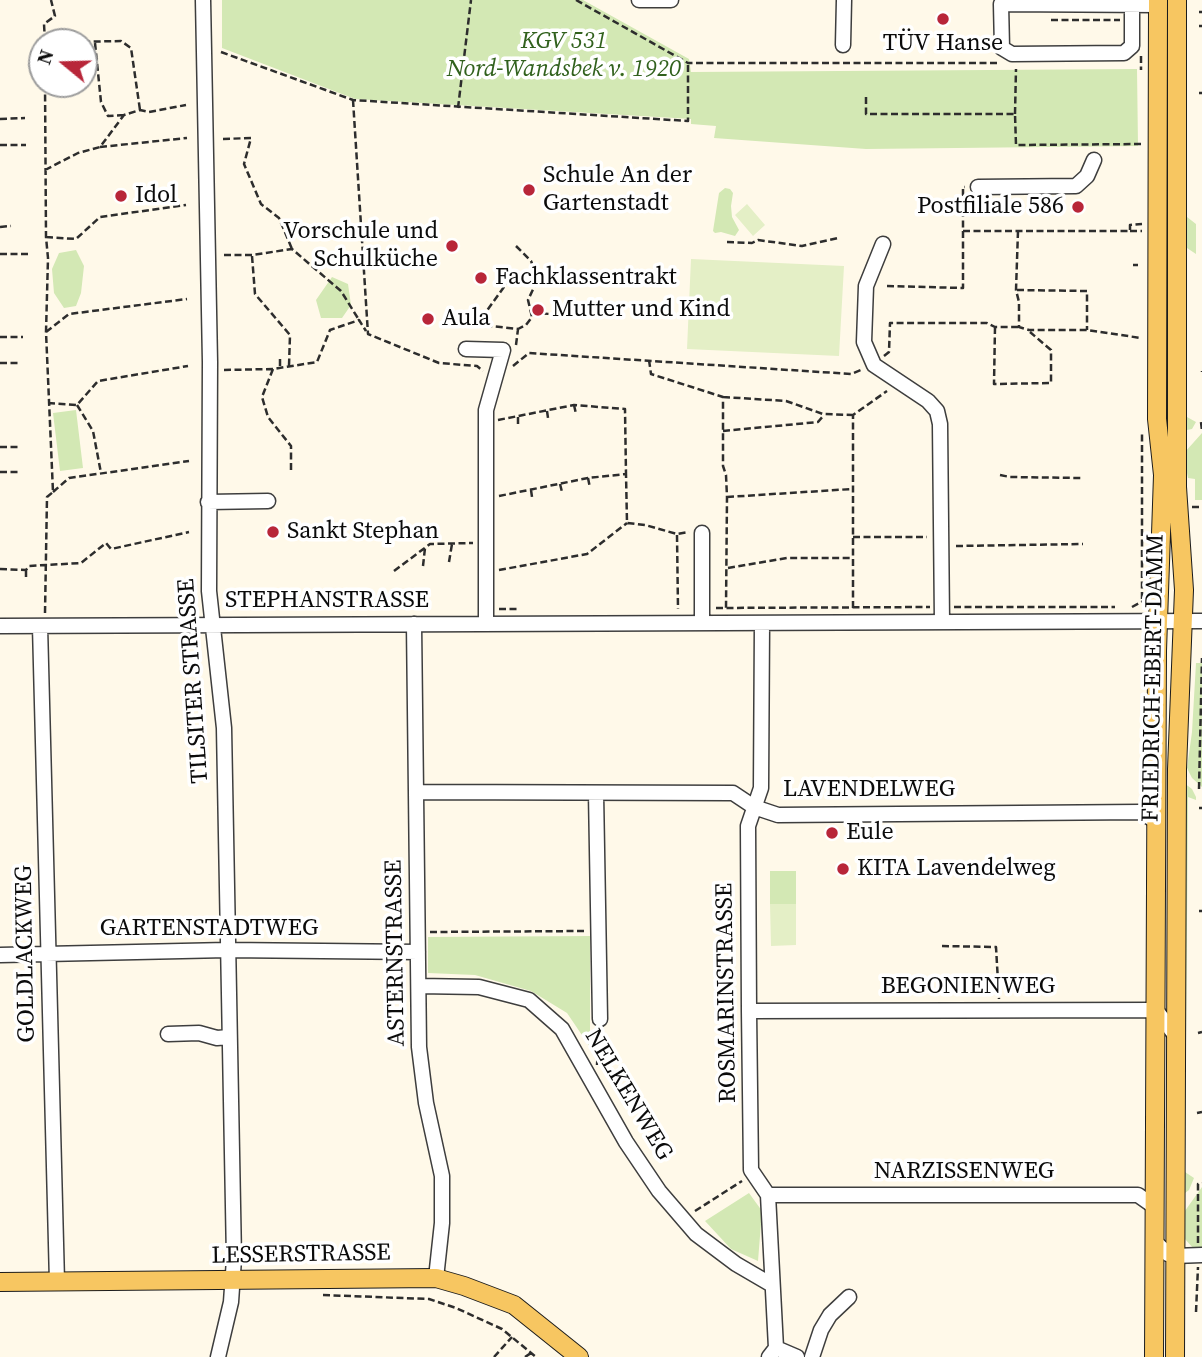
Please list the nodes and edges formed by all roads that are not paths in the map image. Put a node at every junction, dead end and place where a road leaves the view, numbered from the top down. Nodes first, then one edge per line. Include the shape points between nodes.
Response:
1 (203, 0) edge
2 (639, 0) edge
3 (671, 0) edge
4 (844, 0) edge
5 (1177, 0) edge
6 (1158, 2) edge
7 (1132, 5) junction
8 (843, 45) dead end
9 (1094, 160) dead end
10 (978, 187) road end
11 (883, 244) dead end
12 (466, 349) dead end
13 (268, 501) dead end
14 (208, 502) junction
15 (702, 533) road end
16 (942, 614) junction
17 (702, 615) junction
18 (1150, 616) junction
19 (486, 617) junction
20 (1193, 621) edge
21 (762, 622) junction
22 (213, 624) junction
23 (414, 624) junction
24 (0, 626) edge
25 (40, 626) junction
26 (416, 792) junction
27 (596, 793) junction
28 (754, 807) junction
29 (1157, 822) junction
30 (228, 950) junction
31 (418, 952) junction
32 (49, 954) junction
33 (0, 955) edge
34 (419, 986) junction
35 (1156, 1010) junction
36 (749, 1011) junction
37 (600, 1019) road end
38 (167, 1034) dead end
39 (1175, 1035) junction
40 (229, 1037) junction
41 (768, 1195) junction
42 (1155, 1207) junction
43 (1155, 1242) junction
44 (1174, 1256) junction
45 (1200, 1256) edge
46 (436, 1278) junction
47 (232, 1280) junction
48 (0, 1282) edge
49 (57, 1282) junction
50 (772, 1285) junction
51 (849, 1297) dead end
52 (773, 1352) edge
53 (218, 1357) edge
54 (579, 1357) edge
55 (797, 1357) edge
56 (812, 1357) edge
57 (1154, 1357) edge
58 (1175, 1357) edge

1 - 14 street, TILSITER STRASSE
2 - 3 street
4 - 8 street
5 - 20 main road, FRIEDRICH-EBERT-DAMM via 1177,487
6 - 7 street
6 - 18 main road, FRIEDRICH-EBERT-DAMM via 1157,419 1163,488
7 - 7 street via 1001,4 1001,44 1008,53 1124,52 1132,46
9 - 10 street via 1076,186
11 - 16 street via 866,286 864,342 874,365 937,411
12 - 19 street via 503,351 486,410
13 - 14 street
14 - 22 street, TILSITER STRASSE
15 - 17 street
16 - 18 street, STEPHANSTRASSE
16 - 21 street, STEPHANSTRASSE via 853,622
17 - 19 street, STEPHANSTRASSE via 678,623
17 - 21 street, STEPHANSTRASSE
18 - 20 street, STEPHANSTRASSE
18 - 29 main road, FRIEDRICH-EBERT-DAMM
19 - 23 street, STEPHANSTRASSE
20 - 39 main road, FRIEDRICH-EBERT-DAMM via 1177,769
21 - 28 street, ROSMARINSTRASSE via 761,788
22 - 23 street, STEPHANSTRASSE
22 - 25 street, STEPHANSTRASSE
22 - 30 street, TILSITER STRASSE via 224,728
23 - 26 street, ASTERNSTRASSE
24 - 25 street, STEPHANSTRASSE
25 - 32 street, GOLDLACKWEG
26 - 27 street, LAVENDELWEG
26 - 31 street, ASTERNSTRASSE
27 - 28 street, LAVENDELWEG via 733,793
27 - 37 street, NELKENWEG
28 - 29 street, LAVENDELWEG via 778,815 1141,812
28 - 36 street, ROSMARINSTRASSE via 748,826
29 - 35 main road, FRIEDRICH-EBERT-DAMM
30 - 31 street, GARTENSTADTWEG
30 - 32 street, GARTENSTADTWEG
30 - 40 street, TILSITER STRASSE
31 - 34 street, ASTERNSTRASSE
32 - 33 street, GARTENSTADTWEG
32 - 49 street, GOLDLACKWEG
34 - 46 street, ASTERNSTRASSE via 422,1080 442,1176
34 - 50 street, NELKENWEG via 479,987 529,1000 562,1029 659,1191 696,1234
35 - 36 street, BEGONIENWEG
35 - 39 street
35 - 42 main road, FRIEDRICH-EBERT-DAMM
36 - 41 street, ROSMARINSTRASSE via 751,1170
38 - 40 street via 200,1032
39 - 44 main road, FRIEDRICH-EBERT-DAMM
40 - 47 street, TILSITER STRASSE
41 - 42 street, NARZISSENWEG via 1138,1195
41 - 50 street
42 - 43 main road, FRIEDRICH-EBERT-DAMM
43 - 44 street
43 - 57 main road, FRIEDRICH-EBERT-DAMM
44 - 45 street
44 - 58 main road, FRIEDRICH-EBERT-DAMM
46 - 47 main road, LESSERSTRASSE
46 - 54 main road, LESSERSTRASSE via 514,1305
47 - 49 main road, LESSERSTRASSE
47 - 53 street, TILSITER STRASSE
48 - 49 main road, LESSERSTRASSE
50 - 52 street
51 - 56 street via 830,1315
52 - 55 street

